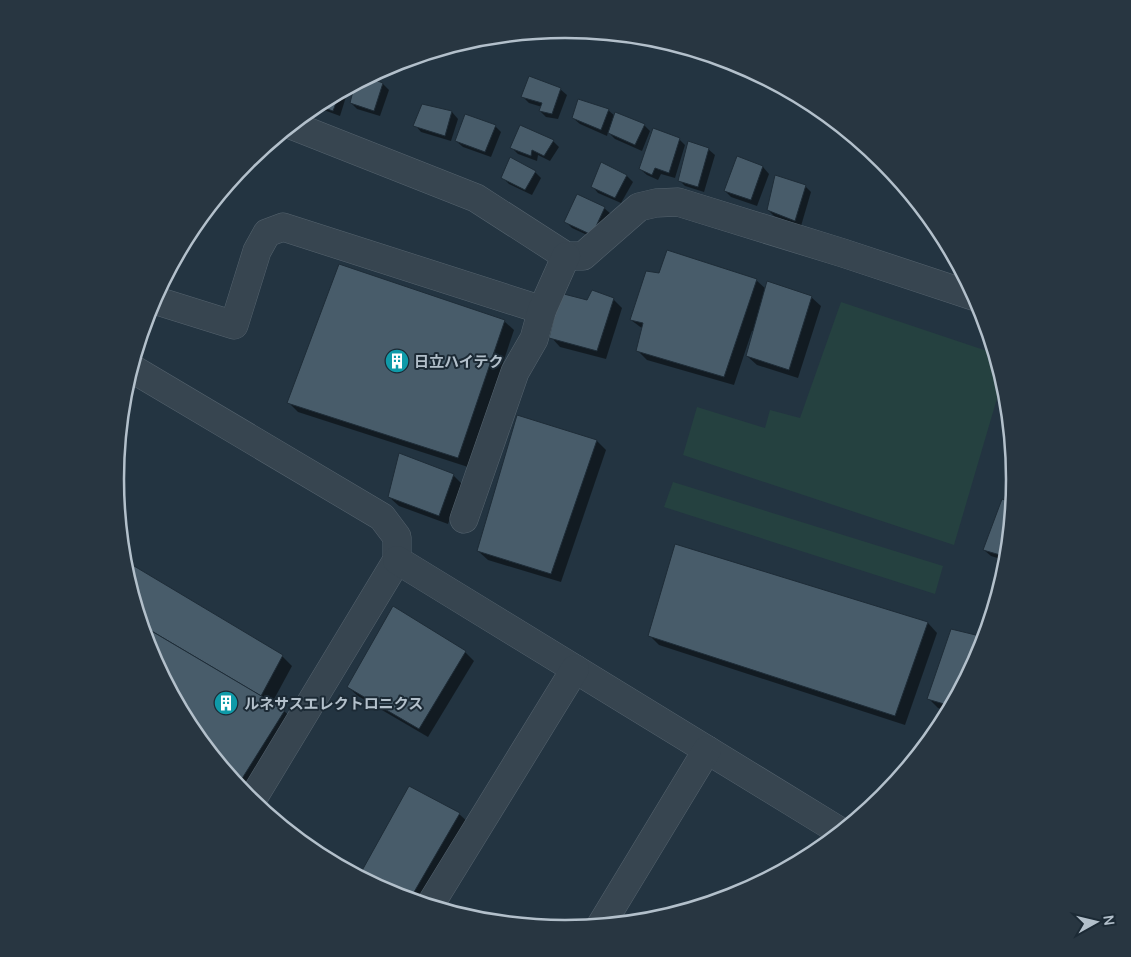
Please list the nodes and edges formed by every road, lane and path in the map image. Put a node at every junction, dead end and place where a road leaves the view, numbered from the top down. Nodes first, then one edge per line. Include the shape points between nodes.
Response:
1 (298, 128) edge
2 (566, 256) junction
3 (966, 294) edge
4 (161, 302) edge
5 (542, 310) junction
6 (138, 372) edge
7 (464, 519) dead end
8 (397, 560) junction
9 (575, 669) junction
10 (707, 750) junction
11 (257, 792) edge
12 (834, 828) edge
13 (434, 899) edge
14 (605, 918) edge

1 - 2 street via 476,198
2 - 3 street via 583,256 639,207 678,202
2 - 5 street
4 - 5 street via 234,325 257,251 267,233 282,227
5 - 7 street via 534,339 515,372
6 - 8 street via 382,517 397,537
8 - 9 street
8 - 11 street
9 - 10 street
9 - 13 street
10 - 12 street
10 - 14 street

